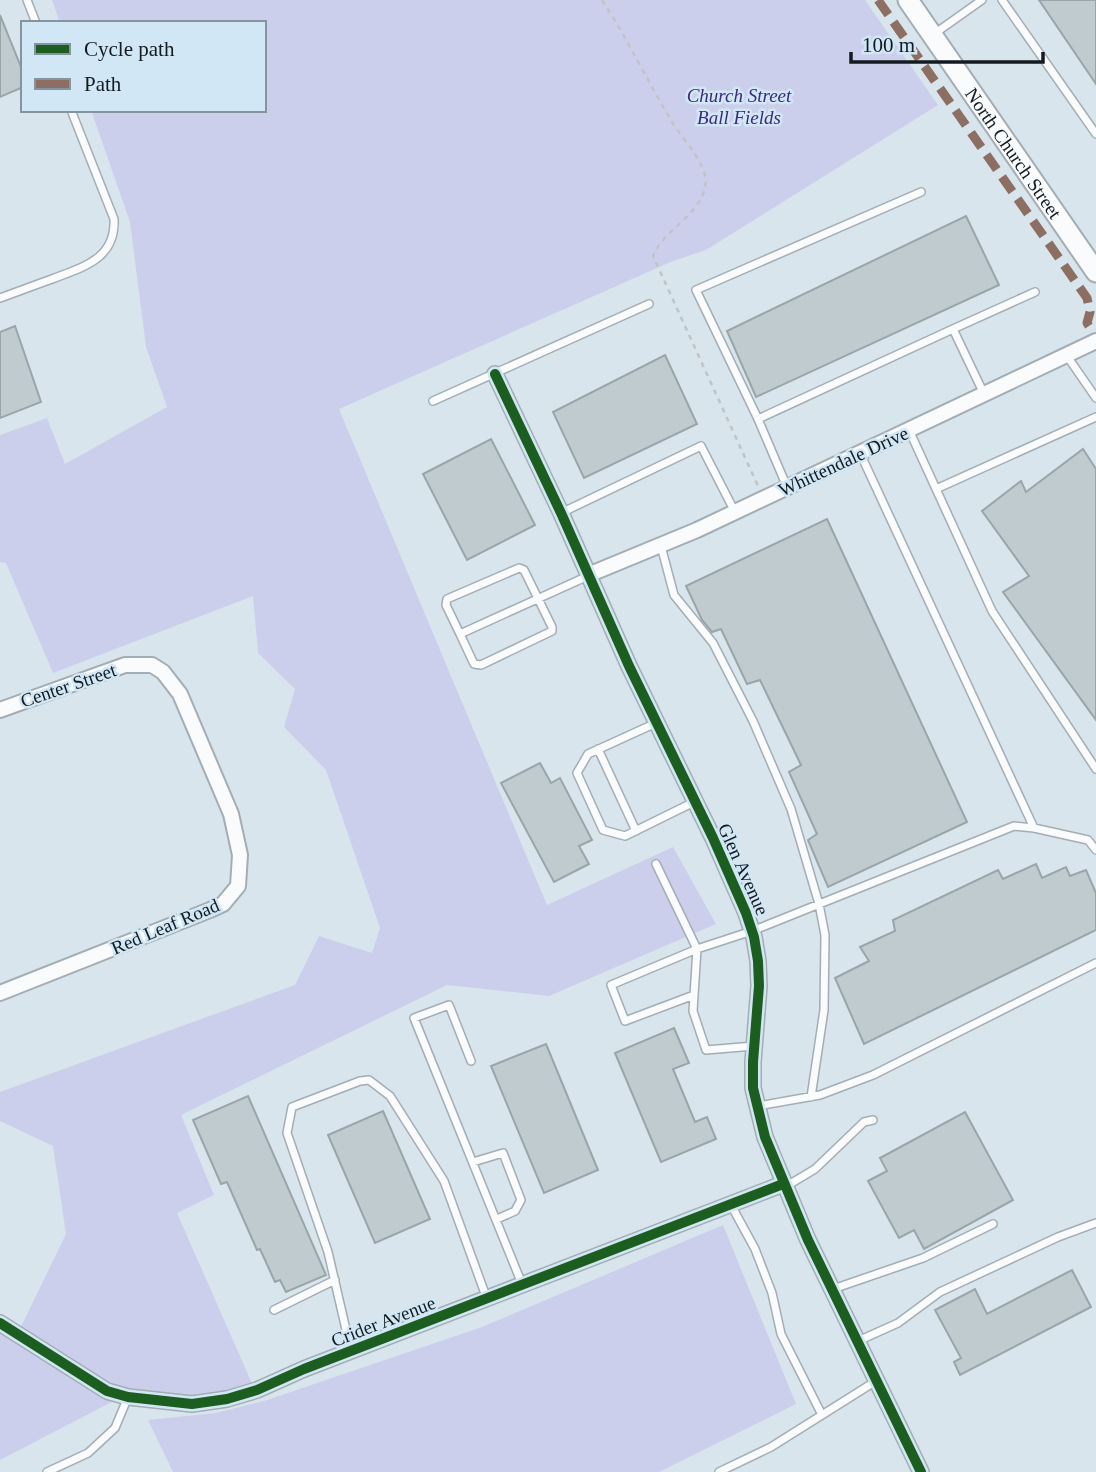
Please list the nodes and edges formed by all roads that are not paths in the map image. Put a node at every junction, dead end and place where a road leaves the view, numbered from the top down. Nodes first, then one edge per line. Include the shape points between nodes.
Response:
1 (27, 0) edge
2 (908, 0) edge
3 (982, 0) edge
4 (1002, 0) edge
5 (35, 21) edge
6 (932, 35) junction
7 (72, 112) edge
8 (1096, 134) edge
9 (921, 192) dead end
10 (1096, 272) edge
11 (1035, 292) dead end
12 (0, 298) edge
13 (649, 304) dead end
14 (953, 329) junction
15 (1096, 341) edge
16 (1067, 356) junction
17 (495, 374) junction
18 (984, 394) junction
19 (1096, 398) edge
20 (433, 401) dead end
21 (1096, 417) edge
22 (758, 419) junction
23 (909, 429) junction
24 (860, 452) junction
25 (788, 487) junction
26 (936, 489) junction
27 (735, 512) junction
28 (561, 513) junction
29 (661, 546) junction
30 (589, 575) junction
31 (538, 597) junction
32 (460, 634) junction
33 (172, 681) joint
34 (0, 710) edge
35 (656, 723) junction
36 (598, 749) junction
37 (1096, 769) edge
38 (694, 802) junction
39 (1034, 828) junction
40 (636, 831) junction
41 (1096, 850) edge
42 (656, 864) dead end
43 (819, 904) junction
44 (752, 932) junction
45 (696, 948) junction
46 (1096, 963) edge
47 (0, 993) edge
48 (694, 995) junction
49 (754, 1046) junction
50 (471, 1061) dead end
51 (811, 1097) junction
52 (757, 1106) junction
53 (873, 1120) dead end
54 (473, 1162) junction
55 (784, 1186) junction
56 (731, 1204) junction
57 (497, 1219) junction
58 (1096, 1223) edge
59 (993, 1224) dead end
60 (335, 1280) junction
61 (522, 1285) junction
62 (833, 1289) junction
63 (487, 1299) junction
64 (274, 1310) dead end
65 (0, 1323) edge
66 (858, 1341) junction
67 (351, 1352) junction
68 (877, 1381) junction
69 (128, 1397) junction
70 (822, 1415) junction
71 (47, 1472) edge
72 (719, 1472) edge
73 (921, 1472) edge

1 - 5 lane
2 - 6 main road, North Church Street
3 - 6 lane
4 - 8 lane
6 - 10 main road, North Church Street
7 - 12 lane via 114,219 115,233 91,264
9 - 22 lane via 696,290
11 - 14 lane
13 - 17 lane
14 - 18 lane
14 - 22 lane
15 - 16 street, Whittendale Drive
16 - 18 street, Whittendale Drive
16 - 19 lane
17 - 20 lane
17 - 28 street, Glen Avenue
18 - 23 street, Whittendale Drive
21 - 26 lane
22 - 25 lane
23 - 24 street, Whittendale Drive
23 - 26 lane
24 - 25 street, Whittendale Drive
24 - 39 lane
25 - 27 street, Whittendale Drive
26 - 37 lane via 992,611
27 - 28 lane via 701,446
27 - 29 street, Whittendale Drive
28 - 30 street, Glen Avenue
29 - 30 street, Whittendale Drive
29 - 43 lane via 674,595 713,643 753,721 790,809
30 - 31 lane
30 - 35 street, Glen Avenue
31 - 32 lane
31 - 32 lane via 524,569 519,568 447,599
31 - 32 lane via 552,631 527,644 478,665
33 - 34 street, Center Street via 152,664 125,665
33 - 47 street, Red Leaf Road via 230,814 240,855 238,886 211,910
35 - 36 lane
35 - 38 street, Glen Avenue
36 - 40 lane
36 - 40 lane via 588,754 577,773 603,830 625,836
38 - 40 lane
38 - 44 street, Glen Avenue
39 - 41 lane via 1088,840
39 - 43 lane via 1014,826
42 - 45 lane
43 - 44 lane
43 - 51 lane via 825,935 824,1010
44 - 45 lane
44 - 49 street, Glen Avenue via 759,986
45 - 48 lane
45 - 48 lane via 611,985 625,1021
46 - 51 lane via 873,1075
48 - 49 lane via 693,1011 706,1050
49 - 52 street, Glen Avenue
50 - 54 lane via 449,1005 414,1018
51 - 52 lane
52 - 55 street, Glen Avenue
53 - 55 lane via 864,1122 815,1169
54 - 57 lane
54 - 57 lane via 503,1153 521,1200 515,1211
55 - 56 street, Crider Avenue
55 - 62 street, Glen Avenue
56 - 61 street, Crider Avenue
56 - 70 lane via 772,1293 781,1334
57 - 61 lane
58 - 66 lane via 940,1292 898,1323
59 - 62 lane via 923,1258
60 - 63 lane via 286,1133 292,1107 369,1080 390,1096 444,1181
60 - 64 lane
60 - 67 lane
61 - 63 street, Crider Avenue
62 - 66 street, Glen Avenue
63 - 67 street, Crider Avenue
65 - 69 street, Crider Avenue via 107,1391
66 - 68 street, Glen Avenue
67 - 69 street, Crider Avenue via 227,1399 192,1404
68 - 70 lane
68 - 73 street, Glen Avenue
69 - 71 lane via 115,1428 88,1454
70 - 72 lane

